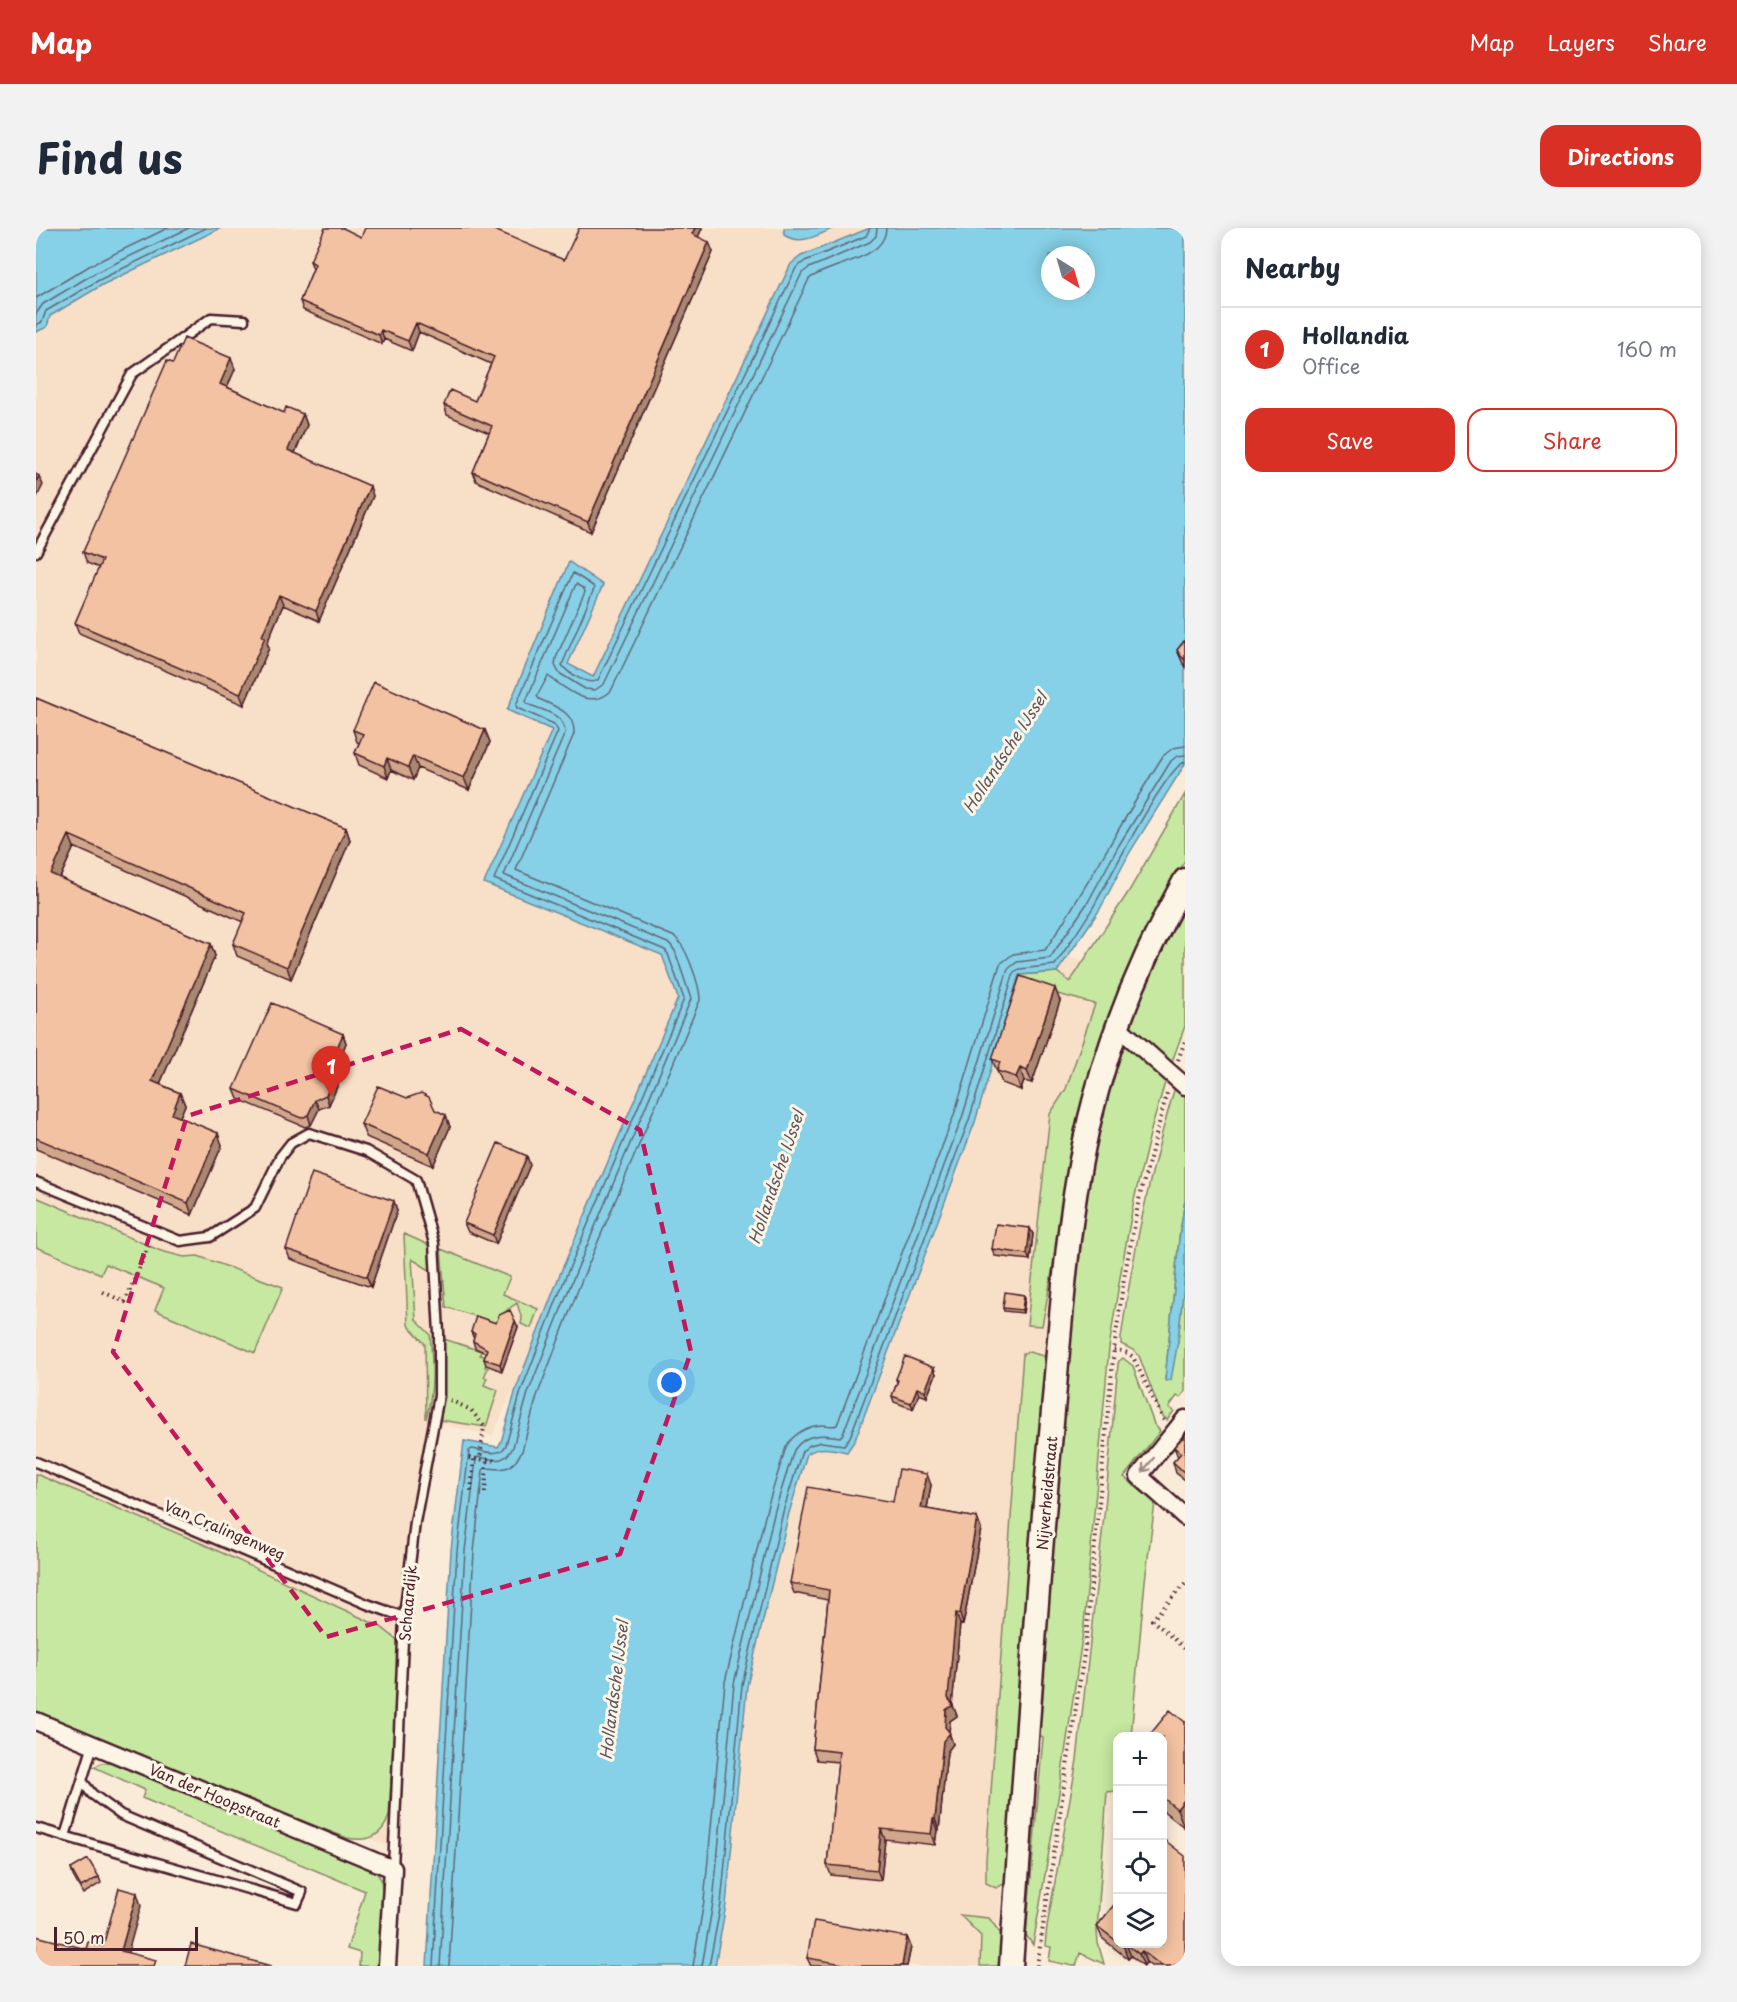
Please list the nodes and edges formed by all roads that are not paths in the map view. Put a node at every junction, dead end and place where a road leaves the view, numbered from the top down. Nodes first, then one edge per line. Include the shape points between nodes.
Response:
1 (244, 320) dead end
2 (36, 552) edge
3 (1184, 882) edge
4 (1117, 1026) junction
5 (1185, 1086) edge
6 (36, 1182) edge
7 (1185, 1419) edge
8 (36, 1462) edge
9 (1185, 1517) edge
10 (404, 1617) junction
11 (36, 1721) edge
12 (93, 1745) junction
13 (82, 1781) junction
14 (36, 1828) edge
15 (64, 1836) junction
16 (393, 1869) junction
17 (387, 1966) edge
18 (1011, 1966) edge

1 - 2 lane via 211,318 132,374
3 - 4 street, Nijverheidstraat via 1148,952
4 - 5 street
4 - 18 street, Nijverheidstraat via 1090,1117 1070,1241 1043,1526
6 - 10 lane, Schaardijk via 180,1241 210,1237 255,1208 280,1157 291,1143 309,1133 366,1150 416,1180 434,1243 439,1396 415,1522
7 -> 9 street via 1139,1476
8 - 10 lane, Van Cralingenweg
10 - 16 lane, Schaardijk
11 - 12 street, Van der Hoopstraat
12 - 13 lane
12 - 16 street, Van der Hoopstraat
13 - 15 lane
13 - 15 lane via 92,1794 121,1815 302,1892 297,1903
14 - 15 lane
16 - 17 street, Schaardijk

